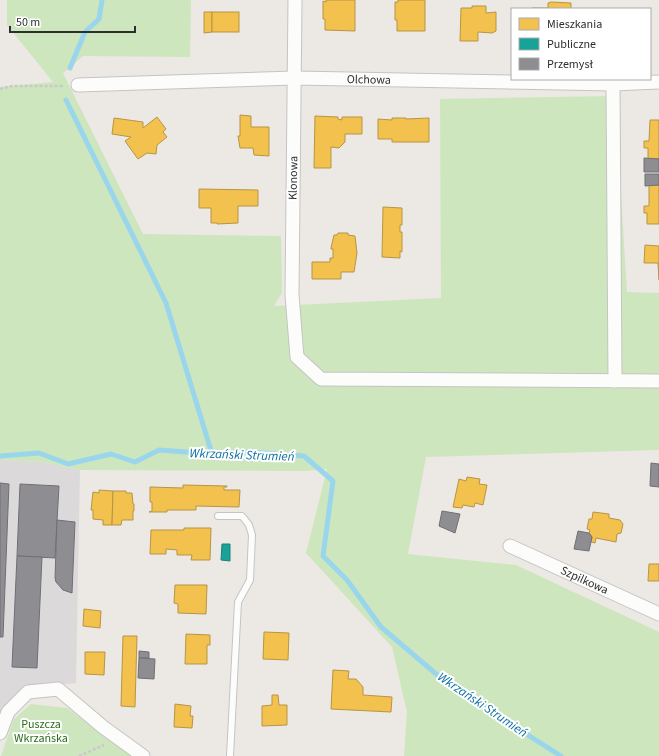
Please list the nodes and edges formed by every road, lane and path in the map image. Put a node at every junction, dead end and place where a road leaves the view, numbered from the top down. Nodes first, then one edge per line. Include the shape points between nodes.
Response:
1 (294, 0) edge
2 (295, 78) junction
3 (659, 82) edge
4 (614, 84) junction
5 (78, 85) joint
6 (0, 89) edge
7 (659, 380) edge
8 (615, 381) junction
9 (218, 516) dead end
10 (510, 546) dead end
11 (659, 614) edge
12 (0, 733) edge
13 (119, 738) junction
14 (79, 756) edge
15 (144, 756) edge
16 (230, 756) edge

1 - 2 street, Klonowa
2 - 4 street, Olchowa
2 - 5 street, Olchowa
2 - 8 street, Klonowa via 292,295 296,357 321,379
3 - 4 street, Olchowa
4 - 8 street
5 - 6 path via 12,86
7 - 8 street
9 - 16 lane via 242,516 249,525 252,535 250,580 238,602
10 - 11 street, Szpilkowa
12 - 13 street via 8,712 28,692 58,689
13 - 14 path
13 - 15 street

